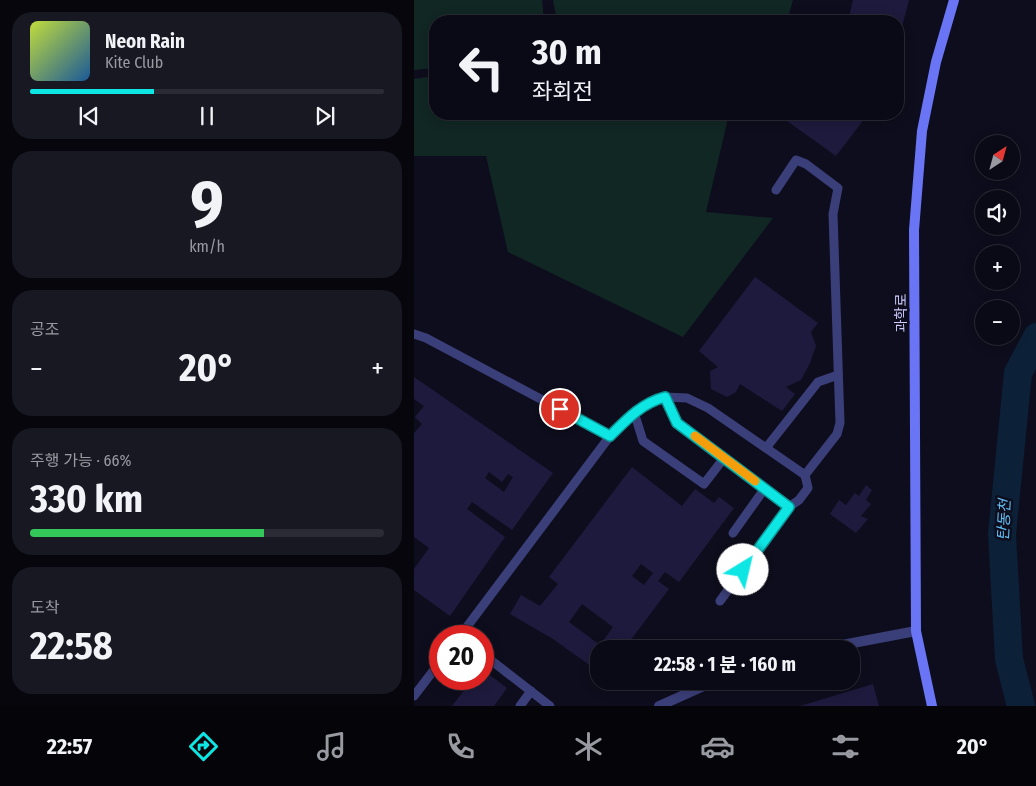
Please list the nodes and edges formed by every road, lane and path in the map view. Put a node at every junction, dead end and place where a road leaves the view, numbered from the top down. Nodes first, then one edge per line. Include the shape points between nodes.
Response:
1 (954, 0) edge
2 (776, 190) dead end
3 (414, 334) edge
4 (838, 375) junction
5 (665, 397) junction
6 (634, 412) junction
7 (610, 436) junction
8 (766, 448) junction
9 (724, 458) junction
10 (805, 476) junction
11 (765, 488) junction
12 (789, 507) junction
13 (733, 533) dead end
14 (720, 601) dead end
15 (468, 625) edge
16 (916, 631) junction
17 (860, 642) edge
18 (494, 662) edge
19 (429, 676) edge
20 (695, 690) edge
21 (531, 691) junction
22 (414, 696) edge
23 (520, 706) edge
24 (550, 706) edge
25 (659, 706) edge
26 (932, 706) edge

1 - 16 main road, 과학로 via 936,62 922,132 914,230
2 - 4 lane via 796,160 838,188 833,214
3 - 7 lane
4 - 8 lane via 818,382
4 - 10 lane via 840,423 837,434
5 - 6 lane
5 - 8 lane via 687,398 708,408
5 - 9 lane via 677,423
6 - 7 lane
6 - 9 lane via 643,441 704,484
7 - 15 lane
8 - 10 lane
9 - 11 lane
10 - 12 lane via 808,488
11 - 12 lane
11 - 13 lane
12 - 14 lane
16 - 17 street
16 - 26 main road, 과학로
18 - 21 lane
19 - 22 lane
20 - 25 street
21 - 23 lane
21 - 24 lane

